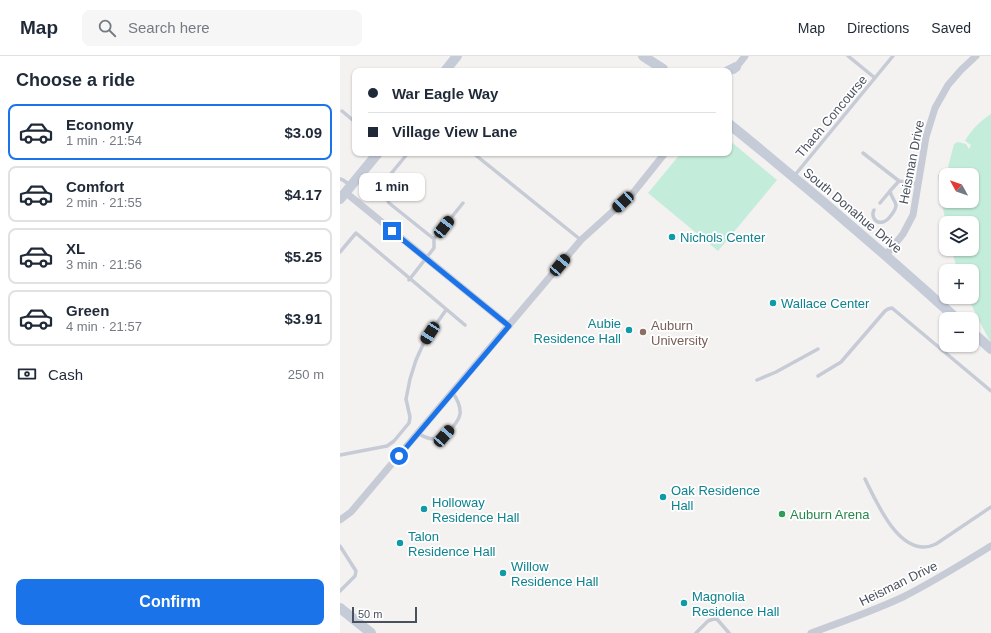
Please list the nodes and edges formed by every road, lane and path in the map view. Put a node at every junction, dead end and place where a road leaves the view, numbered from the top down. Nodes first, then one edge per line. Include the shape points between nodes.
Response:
1 (643, 56) edge
2 (651, 56) edge
3 (745, 56) edge
4 (848, 56) edge
5 (893, 56) edge
6 (976, 56) edge
7 (453, 58) edge
8 (447, 68) edge
9 (661, 68) edge
10 (662, 68) edge
11 (732, 70) edge
12 (875, 78) junction
13 (342, 112) dead end
14 (352, 120) edge
15 (732, 126) edge
16 (863, 153) dead end
17 (375, 156) edge
18 (405, 156) edge
19 (477, 156) edge
20 (663, 156) edge
21 (796, 173) junction
22 (340, 179) edge
23 (899, 181) junction
24 (918, 184) junction
25 (890, 191) junction
26 (345, 192) edge
27 (463, 203) dead end
28 (880, 203) dead end
29 (874, 210) dead end
30 (434, 239) junction
31 (581, 240) junction
32 (340, 252) edge
33 (886, 255) junction
34 (426, 258) junction
35 (410, 280) junction
36 (446, 310) junction
37 (949, 312) edge
38 (465, 325) dead end
39 (509, 326) junction
40 (979, 338) edge
41 (818, 349) dead end
42 (991, 349) edge
43 (818, 376) dead end
44 (757, 380) dead end
45 (991, 391) edge
46 (453, 393) junction
47 (418, 433) junction
48 (340, 455) edge
49 (865, 479) dead end
50 (991, 507) edge
51 (340, 520) edge
52 (340, 546) edge
53 (991, 546) edge
54 (340, 591) edge
55 (340, 608) edge
56 (371, 633) edge
57 (696, 633) edge
58 (729, 633) edge
59 (811, 633) edge

1 - 9 street
2 - 10 street
3 - 11 street
4 - 12 lane
5 - 12 lane, Thach Concourse
6 - 24 street, Heisman Drive via 948,85 935,108 926,137
7 - 8 street
12 - 21 lane, Thach Concourse
13 - 14 lane
15 - 21 street, South Donahue Drive
16 - 23 lane
17 - 26 street
18 - 30 lane via 385,180 384,192 390,203
19 - 31 lane
20 - 31 street via 633,193
21 - 33 street, South Donahue Drive
22 - 26 lane via 343,180
23 - 24 lane
23 - 25 lane
24 - 33 street, Heisman Drive via 913,215 903,234
25 - 28 lane
25 - 29 lane via 896,205 887,220 877,222 873,218
26 - 34 street
27 - 30 lane
30 - 34 lane via 434,248
31 - 39 street
32 - 35 lane via 356,233
33 - 37 street, South Donahue Drive
34 - 35 lane
34 - 39 street
35 - 36 lane
36 - 38 lane
36 - 48 lane via 425,340 416,360 406,399 409,423 387,446
39 - 46 street
40 - 42 street
41 - 44 lane
43 - 45 lane via 841,362 885,311 892,308
46 - 47 street
46 - 47 lane via 459,403 460,413 457,422 444,436 432,439
47 - 51 street via 351,512
49 - 50 lane via 890,526 912,546 920,548 936,544
52 - 54 lane via 356,571 355,576
53 - 59 street, Heisman Drive via 902,597
55 - 56 street
57 - 58 lane via 708,621 716,618

